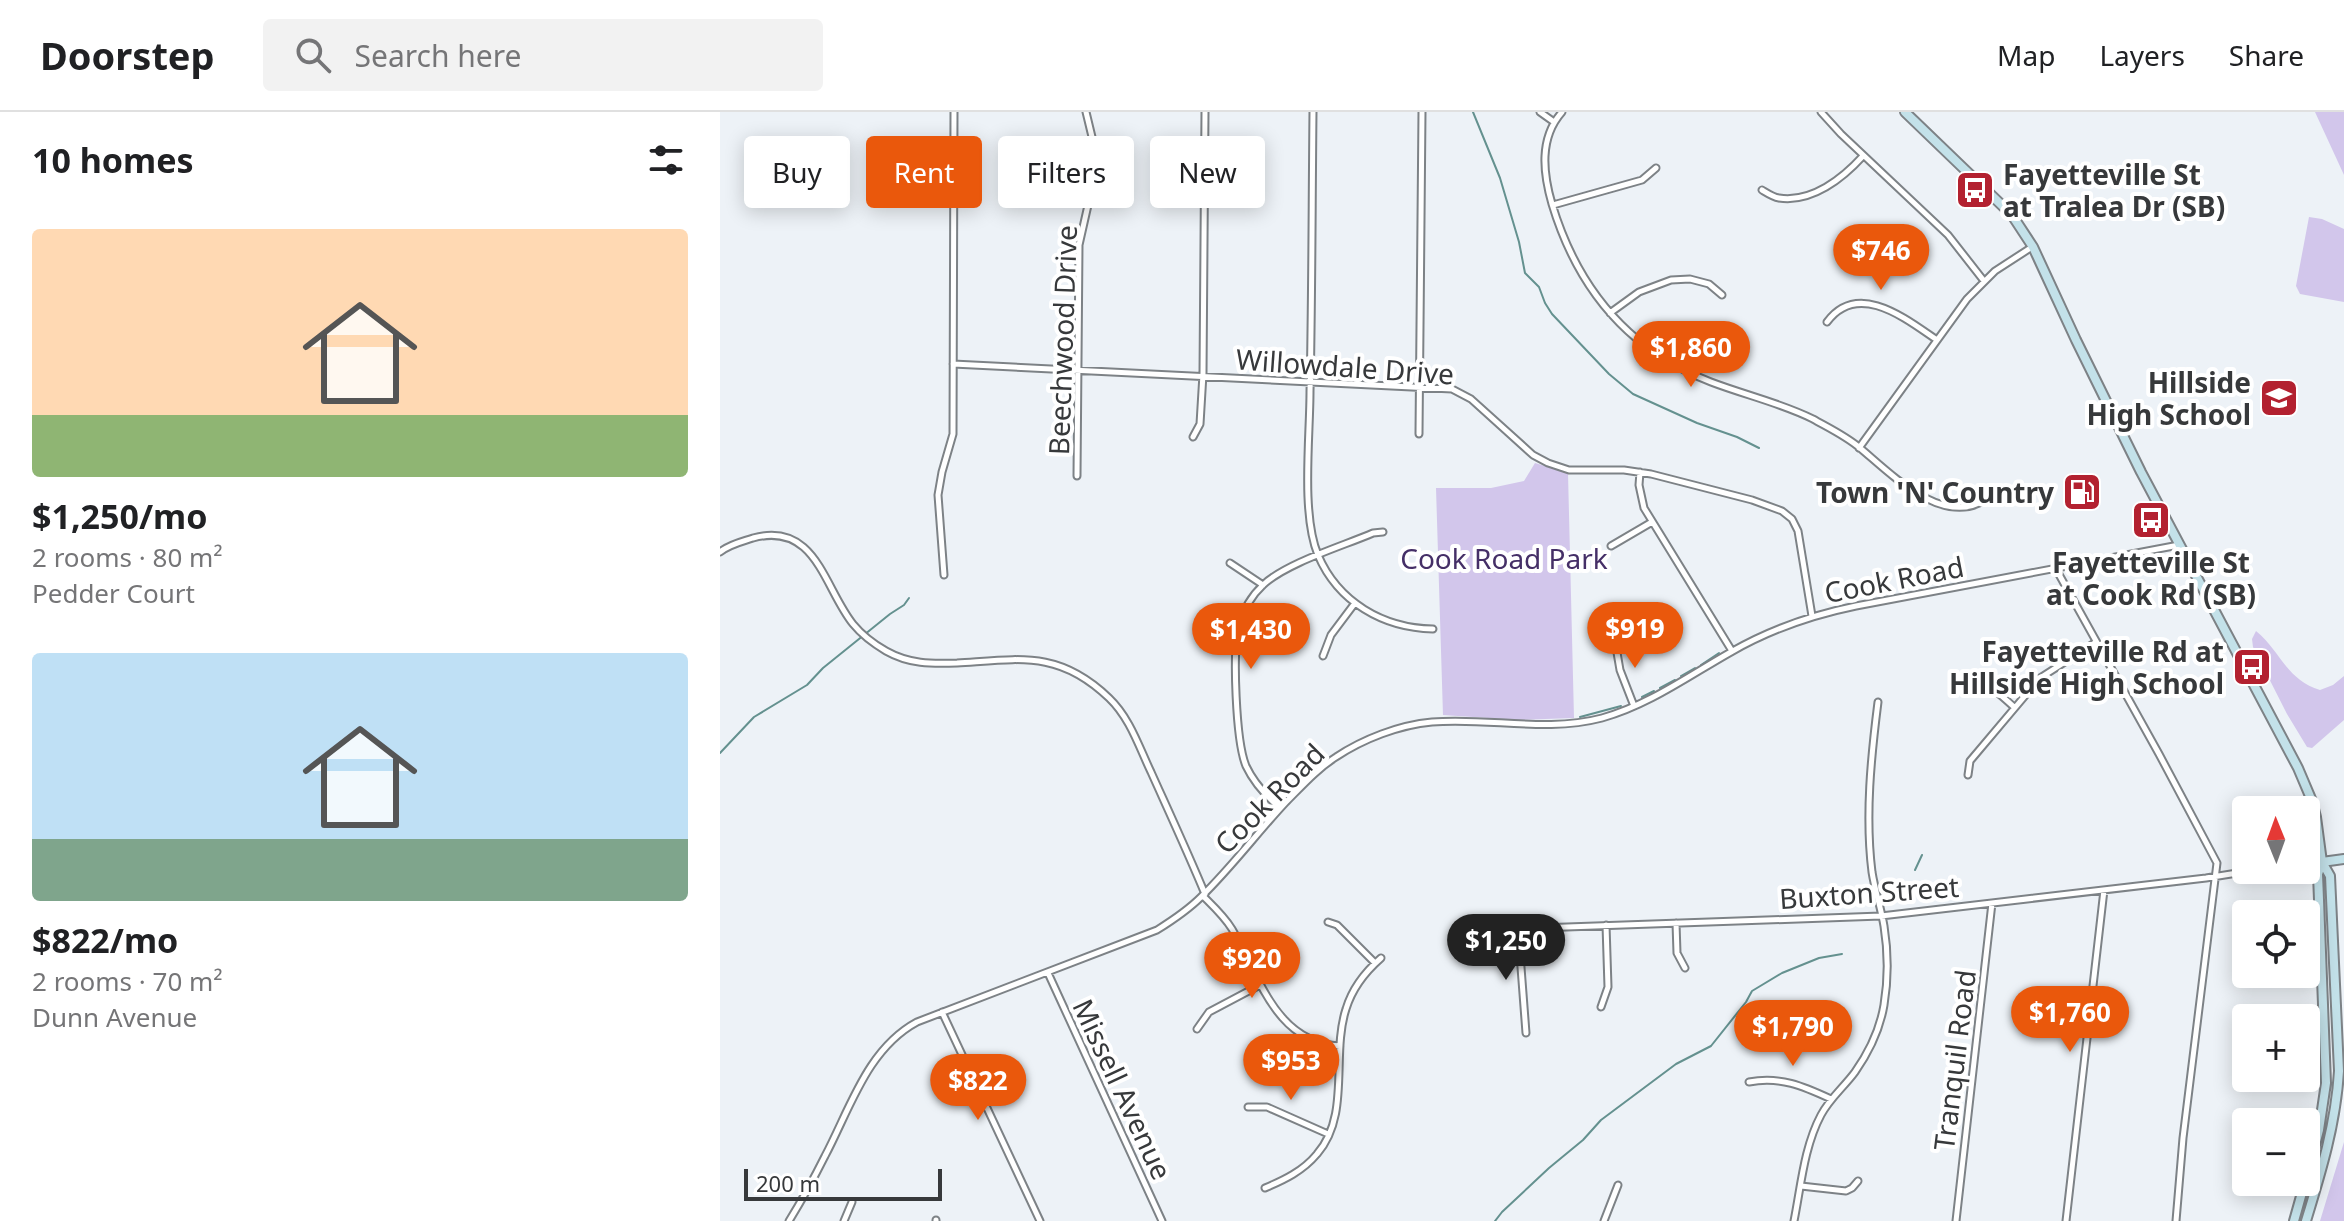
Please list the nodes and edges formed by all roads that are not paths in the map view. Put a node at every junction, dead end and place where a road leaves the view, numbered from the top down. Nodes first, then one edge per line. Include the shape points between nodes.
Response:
1 (954, 112) edge
2 (1086, 112) edge
3 (1205, 112) edge
4 (1313, 112) edge
5 (1422, 112) edge
6 (1540, 112) edge
7 (1562, 112) edge
8 (1821, 112) edge
9 (1905, 112) edge
10 (1554, 122) junction
11 (1863, 156) junction
12 (1656, 168) dead end
13 (1762, 190) dead end
14 (1553, 205) junction
15 (2033, 247) junction
16 (1984, 281) junction
17 (1722, 295) dead end
18 (1610, 313) junction
19 (1827, 322) dead end
20 (1937, 340) junction
21 (953, 364) junction
22 (1078, 370) junction
23 (1202, 376) junction
24 (1310, 381) junction
25 (1419, 387) junction
26 (1419, 434) dead end
27 (1193, 437) dead end
28 (1859, 448) junction
29 (1640, 472) junction
30 (1077, 476) dead end
31 (1985, 500) dead end
32 (1652, 522) junction
33 (1383, 532) dead end
34 (2179, 545) junction
35 (1611, 546) dead end
36 (720, 552) edge
37 (1319, 556) junction
38 (1230, 563) dead end
39 (2056, 569) junction
40 (944, 575) dead end
41 (1263, 585) junction
42 (1355, 603) junction
43 (1812, 616) junction
44 (1433, 629) dead end
45 (1615, 641) dead end
46 (2096, 642) junction
47 (1732, 651) junction
48 (1323, 656) dead end
49 (1967, 686) dead end
50 (1878, 702) dead end
51 (1634, 706) junction
52 (2014, 707) junction
53 (1968, 775) dead end
54 (1280, 808) junction
55 (2344, 859) edge
56 (2322, 862) junction
57 (2232, 874) edge
58 (2217, 876) junction
59 (2104, 890) junction
60 (1204, 895) junction
61 (1992, 903) junction
62 (1881, 916) junction
63 (1328, 922) dead end
64 (1676, 923) junction
65 (1606, 925) junction
66 (1518, 928) junction
67 (1484, 930) dead end
68 (1381, 958) dead end
69 (1375, 963) junction
70 (1685, 968) dead end
71 (1048, 973) junction
72 (1260, 985) junction
73 (1601, 1007) dead end
74 (942, 1012) junction
75 (1197, 1029) dead end
76 (1526, 1033) dead end
77 (1340, 1046) junction
78 (1749, 1082) dead end
79 (1831, 1099) junction
80 (1248, 1107) dead end
81 (2320, 1123) edge
82 (1328, 1134) junction
83 (1858, 1181) dead end
84 (1618, 1185) dead end
85 (1801, 1186) junction
86 (1265, 1188) dead end
87 (2301, 1196) edge
88 (852, 1202) dead end
89 (789, 1221) edge
90 (844, 1221) edge
91 (1040, 1221) edge
92 (1162, 1221) edge
93 (1604, 1221) edge
94 (1794, 1221) edge
95 (1956, 1221) edge
96 (2066, 1221) edge
97 (2176, 1221) edge
98 (2294, 1221) edge
99 (2306, 1221) edge

1 - 21 street
2 - 22 street, Beechwood Drive via 1094,166 1079,245
3 - 23 street
4 - 24 street
5 - 25 street
6 - 10 street
7 - 10 street
8 - 11 street
9 - 15 main road via 2012,215
10 - 14 street via 1544,163
11 - 13 street via 1838,180 1810,194 1783,199
11 - 16 street via 1948,235
12 - 14 street via 1642,180
14 - 18 street via 1573,259
15 - 16 street
15 - 34 main road
16 - 20 street
17 - 18 street via 1709,284 1671,280 1639,292
18 - 28 street via 1672,364 1810,418
19 - 20 street via 1841,309 1874,305 1903,316
20 - 28 street
21 - 22 street, Willowdale Drive
21 - 40 street via 953,434 938,495
22 - 23 street, Willowdale Drive
22 - 30 street, Beechwood Drive
23 - 24 street, Willowdale Drive
23 - 27 street via 1200,424
24 - 25 street, Willowdale Drive
24 - 37 street via 1309,516
25 - 26 street
25 - 29 street, Willowdale Drive via 1465,394 1551,465
28 - 31 street via 1919,495 1961,507
29 - 32 street via 1640,497
29 - 43 street, Willowdale Drive via 1752,500 1788,515 1801,538
32 - 35 street
32 - 47 street
33 - 37 street
34 - 39 street, Cook Road
34 - 56 main road via 2298,768 2316,817
36 - 60 street via 764,536 806,548 853,624 904,660 937,664 1030,659 1053,663 1095,686 1126,719
37 - 41 street via 1287,568
37 - 42 street via 1332,580
38 - 41 street
39 - 43 street, Cook Road
39 - 46 street
41 - 54 street via 1248,604 1237,636 1239,739 1250,774
42 - 44 street via 1391,623
42 - 48 street via 1331,635
43 - 47 street, Cook Road
45 - 51 street
46 - 52 street via 2040,678
46 - 58 street via 2215,858
47 - 51 street, Cook Road
49 - 52 street via 1982,684
50 - 62 street via 1870,846
51 - 54 street, Cook Road via 1566,725 1413,725 1334,758
52 - 53 street via 1970,761
54 - 60 street, Cook Road
55 - 56 main road
56 - 81 main road via 2318,874 2326,1083
56 - 99 main road via 2330,876 2339,1071 2328,1146
57 - 58 street, Buxton Street
58 - 59 street, Buxton Street
58 - 97 street
59 - 61 street, Buxton Street
59 - 96 street
60 - 71 street, Cook Road via 1157,930
60 - 72 street via 1229,924
61 - 62 street, Buxton Street
61 - 95 street, Tranquil Road
62 - 64 street, Buxton Street
62 - 79 street via 1886,974 1881,1019 1863,1060
63 - 69 street
64 - 65 street, Buxton Street
64 - 70 street via 1677,953
65 - 66 street, Buxton Street
65 - 73 street via 1608,987
66 - 67 street, Buxton Street
66 - 76 street
68 - 69 street
69 - 77 street via 1346,1006
71 - 74 street, Cook Road
71 - 92 street, Missell Avenue
72 - 75 street via 1209,1012
72 - 77 street via 1294,1029
74 - 89 street, Cook Road via 905,1029 879,1054
74 - 91 street
77 - 82 street via 1336,1109
78 - 79 street via 1783,1081
79 - 85 street via 1809,1145
80 - 82 street via 1267,1107
82 - 86 street via 1304,1167
83 - 85 street via 1846,1191
84 - 93 street
85 - 94 street
87 - 98 main road
88 - 90 street

